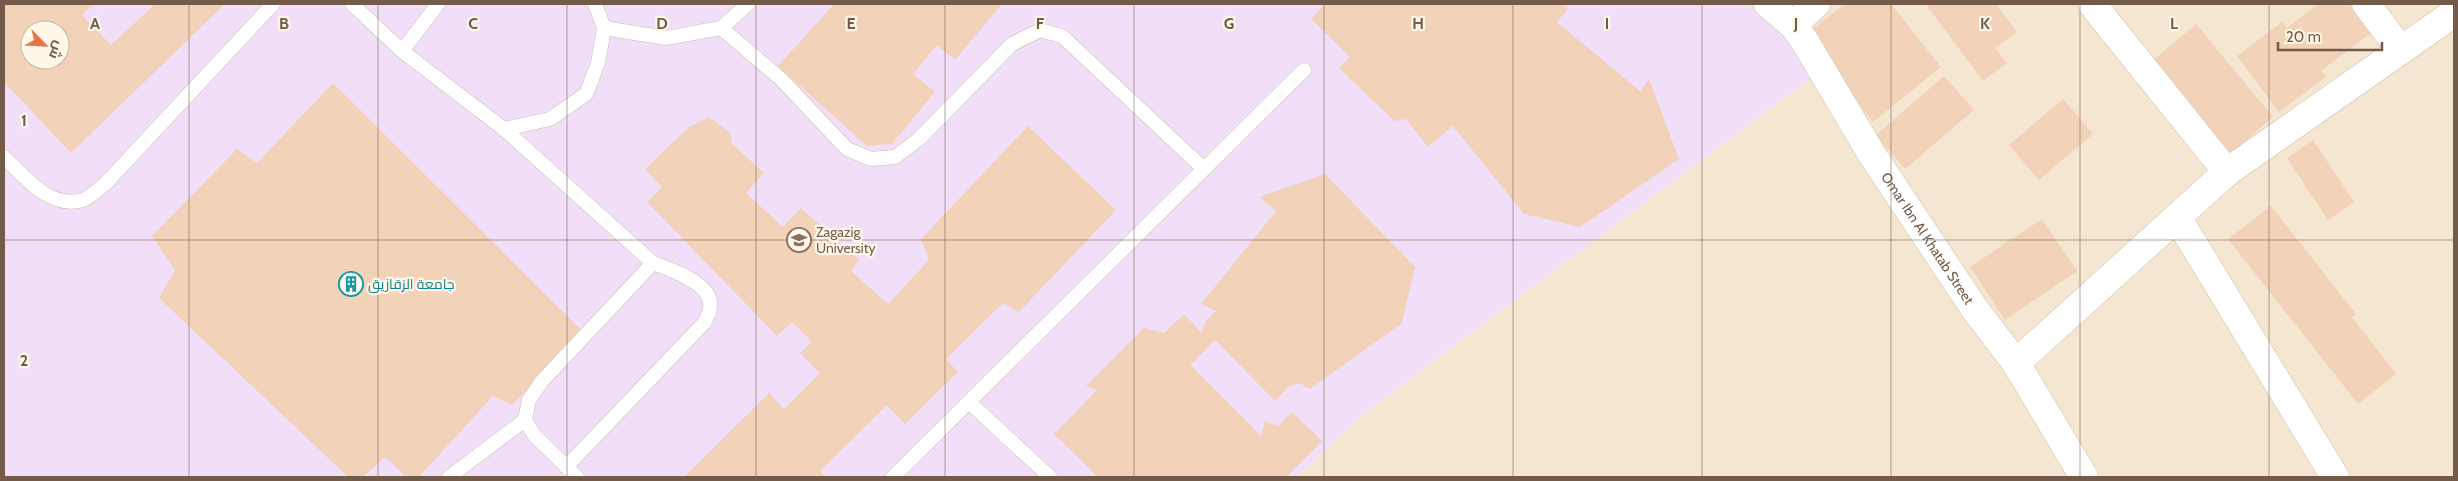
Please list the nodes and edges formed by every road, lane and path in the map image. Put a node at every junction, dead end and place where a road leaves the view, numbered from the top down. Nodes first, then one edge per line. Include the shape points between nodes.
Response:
1 (273, 4) edge
2 (352, 4) edge
3 (438, 4) edge
4 (595, 4) edge
5 (748, 4) edge
6 (1768, 4) edge
7 (1816, 4) edge
8 (2092, 4) edge
9 (2366, 4) edge
10 (2454, 13) edge
11 (1793, 24) junction
12 (604, 28) junction
13 (721, 28) junction
14 (2402, 50) junction
15 (402, 51) junction
16 (1304, 70) dead end
17 (504, 129) junction
18 (4, 157) edge
19 (1204, 169) junction
20 (2227, 172) junction
21 (2177, 217) junction
22 (653, 262) junction
23 (2016, 363) junction
24 (969, 402) junction
25 (525, 420) junction
26 (566, 466) junction
27 (449, 477) edge
28 (577, 477) edge
29 (893, 477) edge
30 (1050, 477) edge
31 (2084, 477) edge
32 (2335, 477) edge

1 - 18 lane via 105,184 84,200 65,202 41,192
2 - 15 lane
3 - 15 lane
4 - 12 lane
5 - 13 lane
6 - 11 street, Omar Ibn Al Khatab Street
7 - 11 street
8 - 20 street
9 - 14 street
10 - 14 street
11 - 23 street, Omar Ibn Al Khatab Street via 1871,153 1976,311
12 - 13 lane via 666,38
12 - 17 lane via 598,62 586,94 550,119
13 - 19 lane via 781,79 847,149 870,159 895,157 919,139 1012,44 1040,30 1062,36
14 - 20 street
15 - 17 lane
16 - 19 lane
17 - 22 lane
19 - 24 lane
20 - 21 street
21 - 23 street
21 - 32 street
22 - 25 lane via 542,381 529,400
22 - 26 lane via 688,277 708,295 711,307 704,323
23 - 31 street, Omar Ibn Al Khatab Street
24 - 29 lane
24 - 30 lane
25 - 26 lane via 534,435
25 - 27 lane
26 - 28 lane

